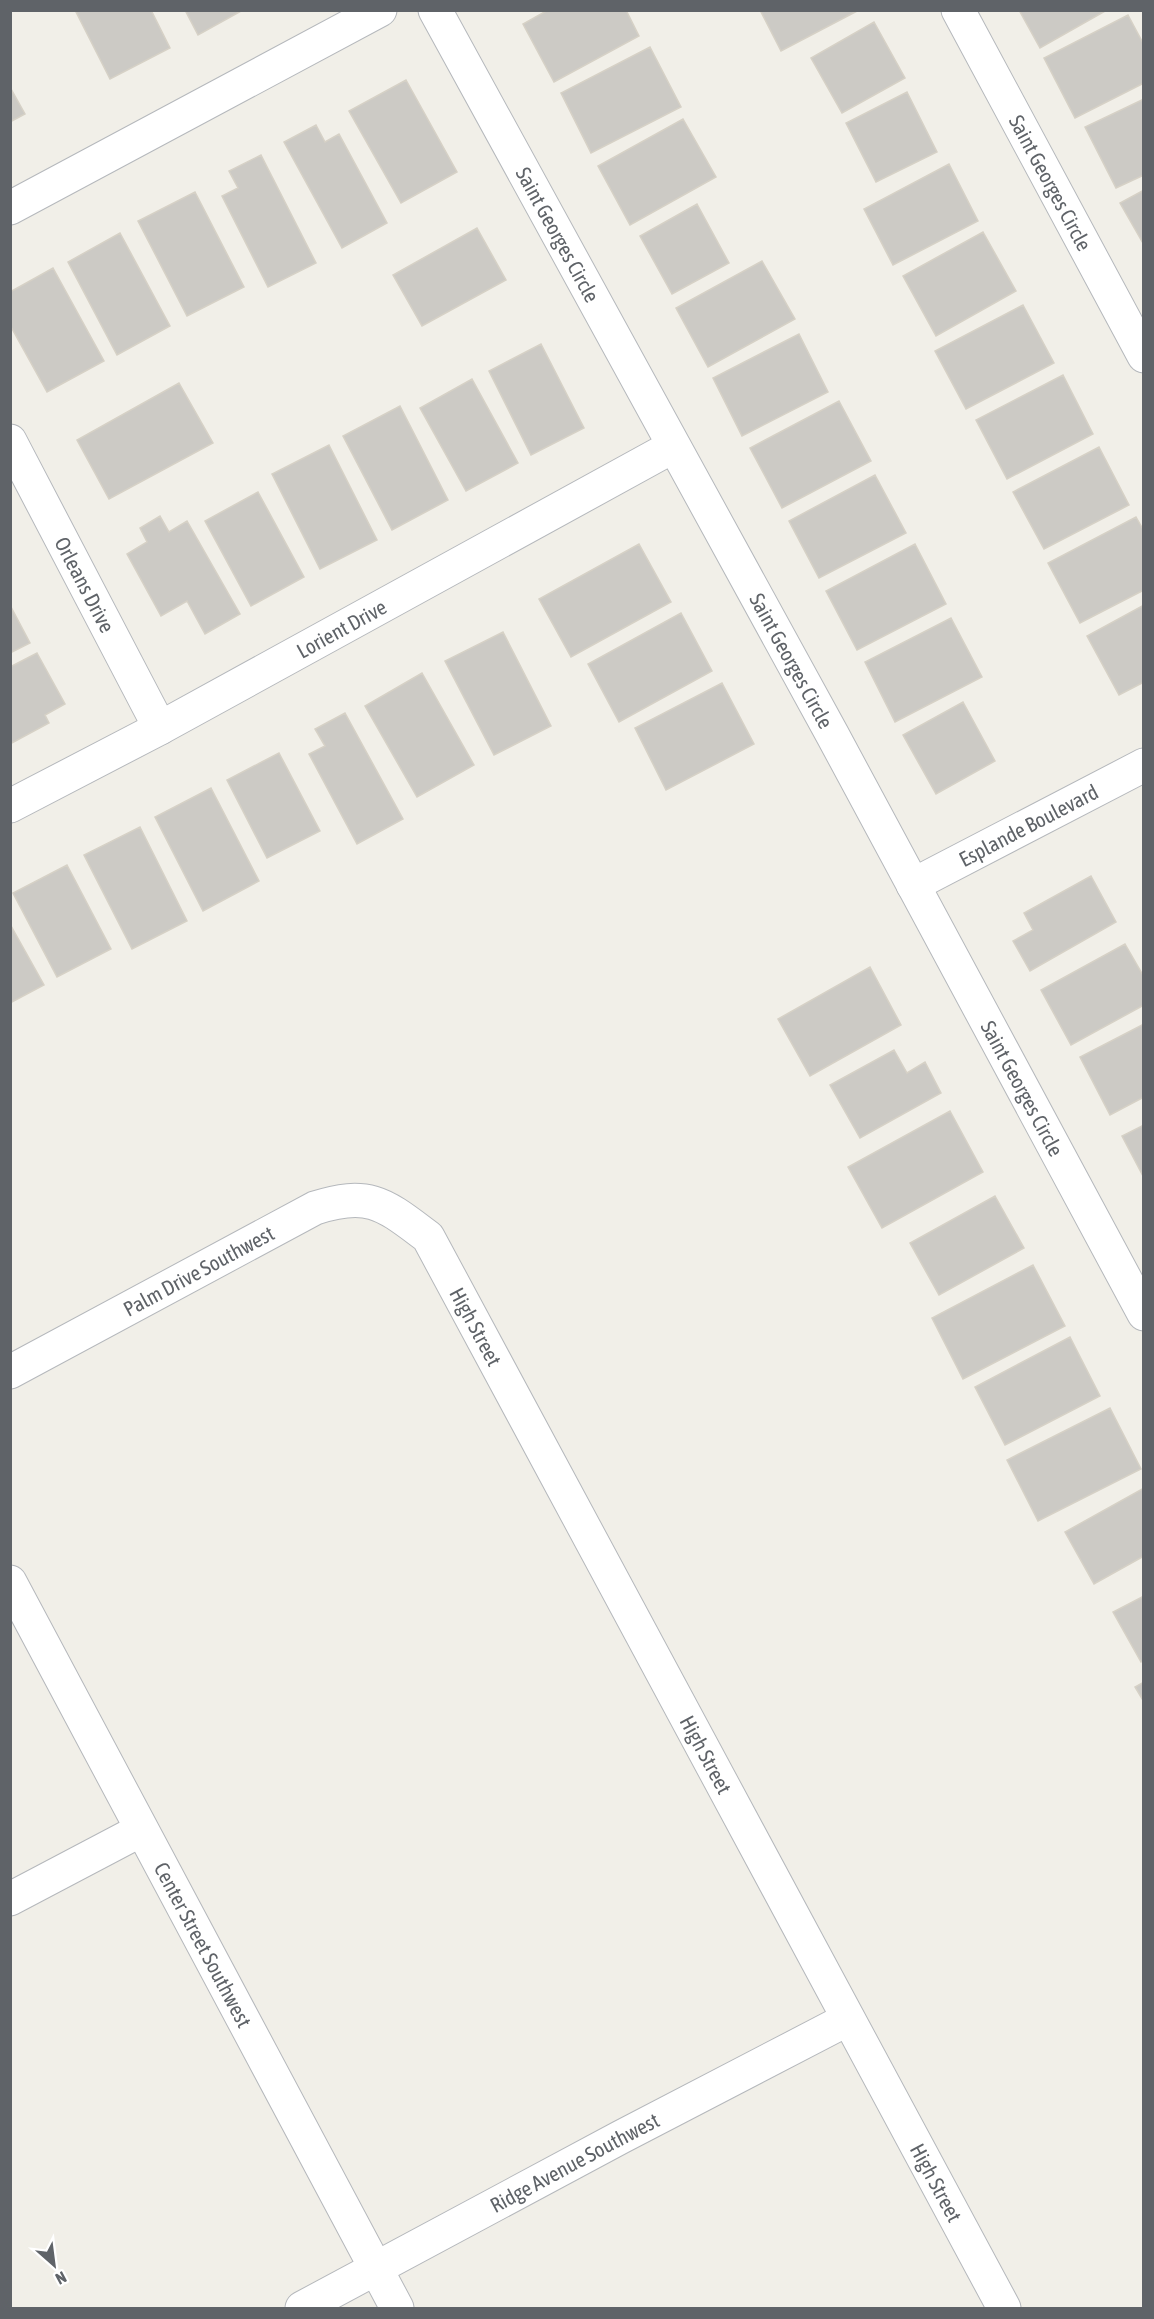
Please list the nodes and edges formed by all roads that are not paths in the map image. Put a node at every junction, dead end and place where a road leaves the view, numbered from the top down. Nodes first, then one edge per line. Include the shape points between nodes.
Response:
1 (380, 10) edge
2 (435, 10) edge
3 (958, 10) edge
4 (10, 208) edge
5 (1143, 356) edge
6 (10, 441) edge
7 (672, 447) junction
8 (160, 728) junction
9 (1143, 765) edge
10 (10, 806) edge
11 (914, 885) junction
12 (394, 1211) joint
13 (1143, 1314) edge
14 (10, 1372) edge
15 (10, 1582) edge
16 (141, 1830) junction
17 (10, 1899) edge
18 (848, 2019) junction
19 (376, 2269) junction
20 (302, 2308) edge
21 (398, 2308) edge
22 (1004, 2308) edge

1 - 4 street
2 - 7 street, Saint Georges Circle
3 - 5 street, Saint Georges Circle
6 - 8 street, Orleans Drive
7 - 8 street, Lorient Drive
7 - 11 street, Saint Georges Circle
8 - 10 street, Lorient Drive
9 - 11 street, Esplande Boulevard
11 - 13 street, Saint Georges Circle
12 - 14 street, Palm Drive Southwest via 374,1201 341,1199 315,1208
12 - 18 street, High Street via 428,1237
15 - 16 street, Center Street Southwest
16 - 17 street
16 - 19 street, Center Street Southwest
18 - 19 street, Ridge Avenue Southwest
18 - 22 street, High Street
19 - 20 street, Ridge Avenue Southwest
19 - 21 street, Center Street Southwest

